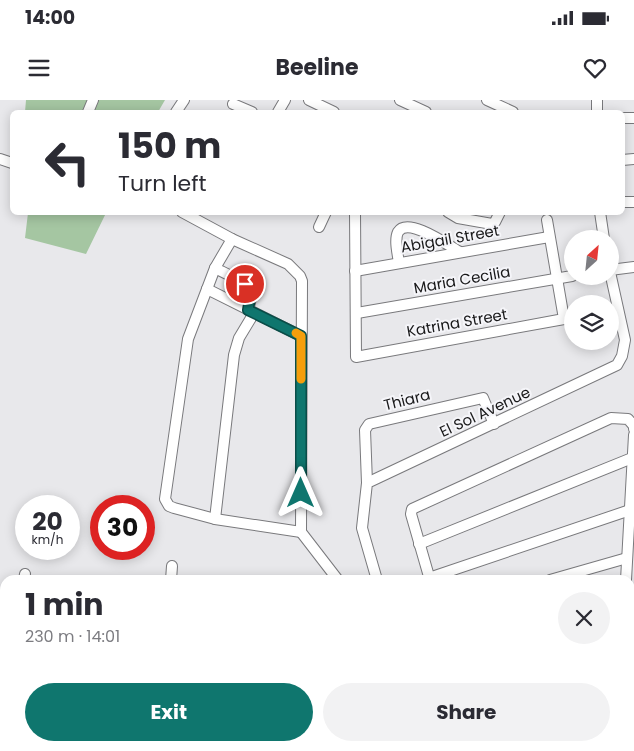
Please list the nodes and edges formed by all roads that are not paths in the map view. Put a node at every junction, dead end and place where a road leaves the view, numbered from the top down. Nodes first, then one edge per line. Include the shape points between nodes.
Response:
1 (309, 100) edge
2 (400, 100) edge
3 (487, 100) edge
4 (232, 105) edge
5 (246, 110) edge
6 (330, 110) edge
7 (422, 110) edge
8 (509, 110) edge
9 (188, 215) edge
10 (325, 215) edge
11 (352, 215) edge
12 (453, 215) edge
13 (498, 215) edge
14 (600, 215) edge
15 (547, 220) dead end
16 (319, 227) dead end
17 (603, 230) edge
18 (549, 237) junction
19 (232, 239) junction
20 (460, 252) junction
21 (399, 263) junction
22 (634, 267) edge
23 (215, 268) junction
24 (619, 270) edge
25 (355, 271) junction
26 (564, 277) edge
27 (557, 278) junction
28 (613, 285) edge
29 (207, 289) junction
30 (251, 312) junction
31 (357, 313) junction
32 (301, 336) junction
33 (494, 424) junction
34 (634, 429) edge
35 (634, 435) edge
36 (632, 458) junction
37 (367, 484) junction
38 (630, 510) junction
39 (215, 519) junction
40 (302, 532) junction
41 (419, 544) junction
42 (627, 558) junction
43 (172, 566) dead end
44 (171, 575) edge
45 (334, 575) edge
46 (376, 575) edge
47 (428, 575) edge
48 (441, 575) edge
49 (568, 575) edge
50 (626, 575) edge

1 - 6 street
2 - 7 street
3 - 8 street
4 - 5 street
9 - 19 street
10 - 16 street
11 - 25 street
12 - 13 street via 492,224
14 - 17 street
15 - 18 street
18 - 20 street, Abigail Street
18 - 27 street
19 - 23 street
19 - 32 street via 288,264 300,276
20 - 21 street, Abigail Street
20 - 21 street via 419,229 403,228 397,238
21 - 25 street, Abigail Street
22 - 24 street
23 - 29 street
23 - 30 street via 245,284 251,297
25 - 31 street
26 - 27 street, Maria Cecilia
27 - 31 street, Maria Cecilia
27 - 31 street via 564,319 356,357
28 - 33 street, El Sol Avenue via 625,340 617,365
29 - 30 street
29 - 39 street via 188,339 164,494 169,506
30 - 32 street
30 - 39 street via 234,355
32 - 40 street
33 - 37 street, El Sol Avenue
33 - 37 street, Thiara via 483,398 369,424 365,430
34 - 41 street via 628,419 611,418 412,510
35 - 36 street
36 - 38 street
36 - 41 street
37 - 46 street via 362,528
38 - 42 street
38 - 48 street
39 - 40 street
40 - 45 street
41 - 47 street
42 - 49 street
42 - 50 street
43 - 44 street

